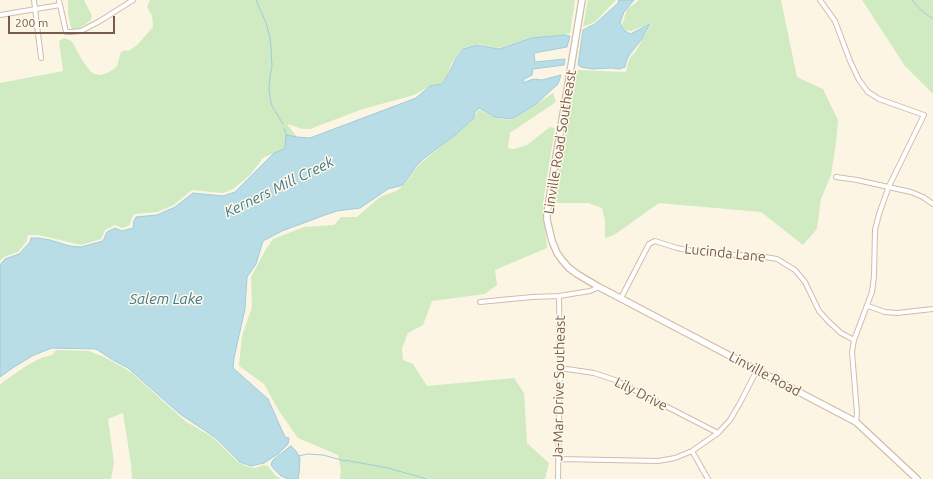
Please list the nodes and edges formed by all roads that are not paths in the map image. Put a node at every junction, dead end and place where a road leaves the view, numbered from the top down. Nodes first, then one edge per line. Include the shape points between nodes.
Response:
1 (34, 0) edge
2 (59, 0) edge
3 (132, 0) edge
4 (582, 0) edge
5 (820, 0) edge
6 (60, 5) junction
7 (35, 9) junction
8 (0, 15) edge
9 (41, 58) dead end
10 (836, 177) dead end
11 (889, 186) junction
12 (933, 204) edge
13 (599, 287) junction
14 (559, 296) junction
15 (621, 298) junction
16 (480, 302) dead end
17 (868, 306) junction
18 (933, 309) edge
19 (854, 340) junction
20 (560, 368) junction
21 (757, 370) junction
22 (856, 422) junction
23 (718, 433) junction
24 (692, 451) junction
25 (558, 459) junction
26 (558, 479) edge
27 (708, 479) edge
28 (917, 479) edge

1 - 7 street
2 - 6 street
3 - 6 street via 100,21 71,32 66,32
4 - 13 main road, Linville Road Southeast via 547,220 552,241 562,260 573,271
5 - 11 street via 834,21 859,80 868,92 879,99 924,115
6 - 7 street
7 - 8 street
7 - 9 street
10 - 11 street
11 - 12 street via 911,192
11 - 17 street via 875,230 874,276
13 - 14 street
13 - 15 main road, Linville Road
14 - 16 street
14 - 20 street, Ja-Mar Drive Southeast
15 - 19 street, Lucinda Lane via 649,244 655,241 693,251 777,259 795,270 805,282 820,311 829,322
15 - 21 main road, Linville Road
17 - 18 street via 897,313
17 - 19 street
19 - 22 street via 852,352
20 - 23 street, Lily Drive via 594,373 615,380
20 - 25 street, Ja-Mar Drive Southeast
21 - 22 main road, Linville Road
21 - 23 street via 730,420
22 - 28 main road, Linville Road
23 - 24 street
24 - 25 street via 658,461
24 - 27 street
25 - 26 street, Ja-Mar Drive Southeast

